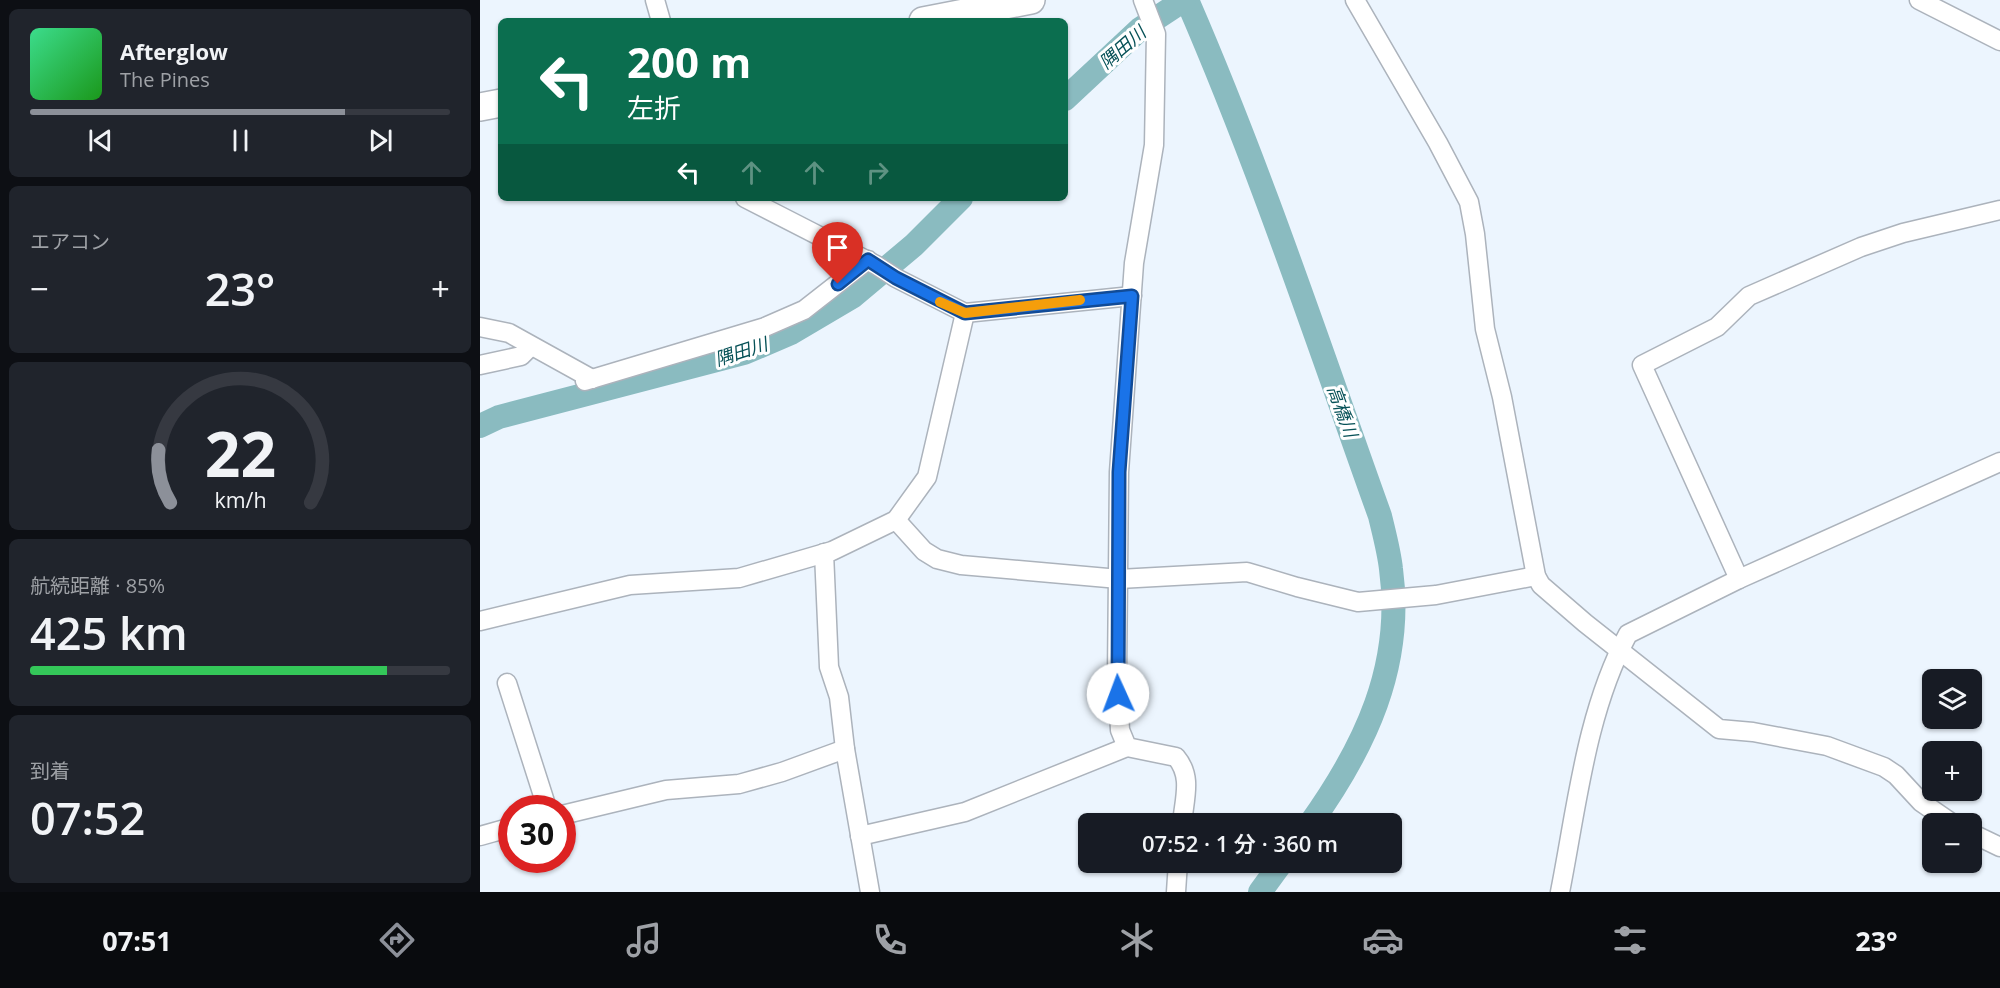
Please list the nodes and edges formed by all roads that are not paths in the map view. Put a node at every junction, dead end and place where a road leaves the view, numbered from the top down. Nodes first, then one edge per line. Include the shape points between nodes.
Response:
1 (655, 0) edge
2 (1031, 0) edge
3 (1355, 0) edge
4 (1919, 0) edge
5 (1144, 3) edge
6 (660, 18) edge
7 (938, 18) edge
8 (2000, 41) edge
9 (498, 104) edge
10 (480, 107) edge
11 (751, 201) edge
12 (2000, 210) edge
13 (872, 262) junction
14 (1132, 296) junction
15 (965, 313) junction
16 (480, 327) edge
17 (531, 346) junction
18 (480, 365) edge
19 (2000, 462) edge
20 (896, 520) junction
21 (824, 553) junction
22 (1536, 576) junction
23 (1119, 579) junction
24 (1739, 579) junction
25 (480, 621) edge
26 (1620, 650) junction
27 (507, 683) dead end
28 (1127, 747) junction
29 (845, 749) junction
30 (543, 795) edge
31 (576, 812) edge
32 (1183, 813) edge
33 (1937, 813) edge
34 (498, 831) edge
35 (480, 836) edge
36 (860, 836) junction
37 (1982, 838) edge
38 (2000, 847) edge
39 (1177, 873) edge
40 (870, 892) edge
41 (1176, 892) edge
42 (1560, 892) edge

1 - 6 street
2 - 7 highway
3 - 22 street via 1469,202 1485,329
4 - 8 street
5 - 14 street via 1156,34 1154,145
9 - 10 highway
11 - 13 street
12 - 24 street via 1861,247 1749,296 1718,327 1642,365
13 - 15 street
13 - 17 street via 804,310 765,327 589,380
14 - 15 street
14 - 23 street via 1119,472
15 - 20 street via 927,477
16 - 17 street via 509,333
17 - 18 street via 521,356
19 - 24 street
20 - 21 street
20 - 23 street via 937,559 961,565
21 - 25 street via 739,578 630,585
21 - 29 street via 829,667 838,697
22 - 23 street via 1436,595 1358,602 1247,572
22 - 26 street via 1541,585
23 - 28 street via 1117,676 1120,730
24 - 26 street via 1628,634
26 - 33 street via 1719,729 1827,746 1884,767
26 - 42 street via 1596,714
27 - 30 street
28 - 32 street via 1176,757 1186,778
28 - 36 street via 965,812
29 - 31 street via 739,783 666,790
29 - 36 street
34 - 35 street
36 - 40 street
37 - 38 street
39 - 41 street

